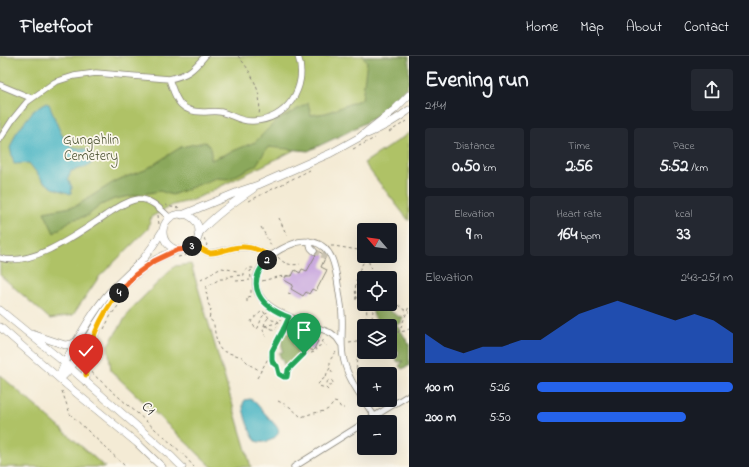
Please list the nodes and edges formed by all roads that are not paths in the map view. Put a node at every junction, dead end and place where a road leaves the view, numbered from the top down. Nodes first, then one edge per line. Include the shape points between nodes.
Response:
1 (205, 56) edge
2 (298, 56) edge
3 (169, 79) junction
4 (0, 85) edge
5 (409, 95) edge
6 (31, 98) junction
7 (409, 110) edge
8 (360, 137) junction
9 (0, 139) edge
10 (258, 185) junction
11 (181, 211) junction
12 (170, 218) junction
13 (161, 229) junction
14 (202, 235) junction
15 (310, 241) junction
16 (194, 244) junction
17 (177, 250) junction
18 (314, 251) tunnel mouth
19 (270, 256) junction
20 (326, 257) tunnel mouth
21 (0, 258) edge
22 (333, 261) junction
23 (108, 307) junction
24 (0, 310) edge
25 (0, 327) edge
26 (26, 332) junction
27 (78, 339) junction
28 (341, 347) junction
29 (65, 363) junction
30 (71, 368) junction
31 (60, 378) junction
32 (86, 382) junction
33 (409, 395) edge
34 (373, 415) edge
35 (376, 415) edge
36 (357, 426) edge
37 (162, 467) edge
38 (182, 467) edge
39 (294, 467) edge

1 - 3 street via 194,68 181,76
2 - 3 street via 301,73 296,95 280,113 259,121 241,120 221,112 190,110 179,103
3 - 6 street via 96,73 74,76 55,82
4 - 6 street
5 - 8 main road
6 - 9 street
7 - 8 main road via 381,128
8 - 10 main road via 331,153
10 - 11 main road
10 - 14 main road via 204,227
11 - 12 main road
11 - 14 main road via 197,224
12 - 13 main road
12 - 21 street via 152,202 139,199 117,208 53,248 28,258
13 - 17 main road via 166,243
13 - 27 main road via 153,246 105,297
14 - 16 main road
15 - 18 street
15 - 19 street via 289,245
15 - 22 street via 323,246
16 - 17 main road via 186,249
16 - 19 street via 211,254 240,247 251,248
17 - 23 main road via 154,261 135,275
19 - 28 street via 258,272 256,281 262,300 286,316 331,333
20 - 22 street
22 - 28 street via 342,314
23 - 30 main road
23 - 32 main road via 88,352
24 - 26 main road
25 - 31 main road
26 - 27 main road via 65,345 72,344
26 - 29 main road
27 - 29 main road
28 - 34 street via 350,378
29 - 30 main road
29 - 31 main road
30 - 31 main road
30 - 32 main road
31 - 37 main road
32 - 38 main road
33 - 35 street
36 - 39 street

